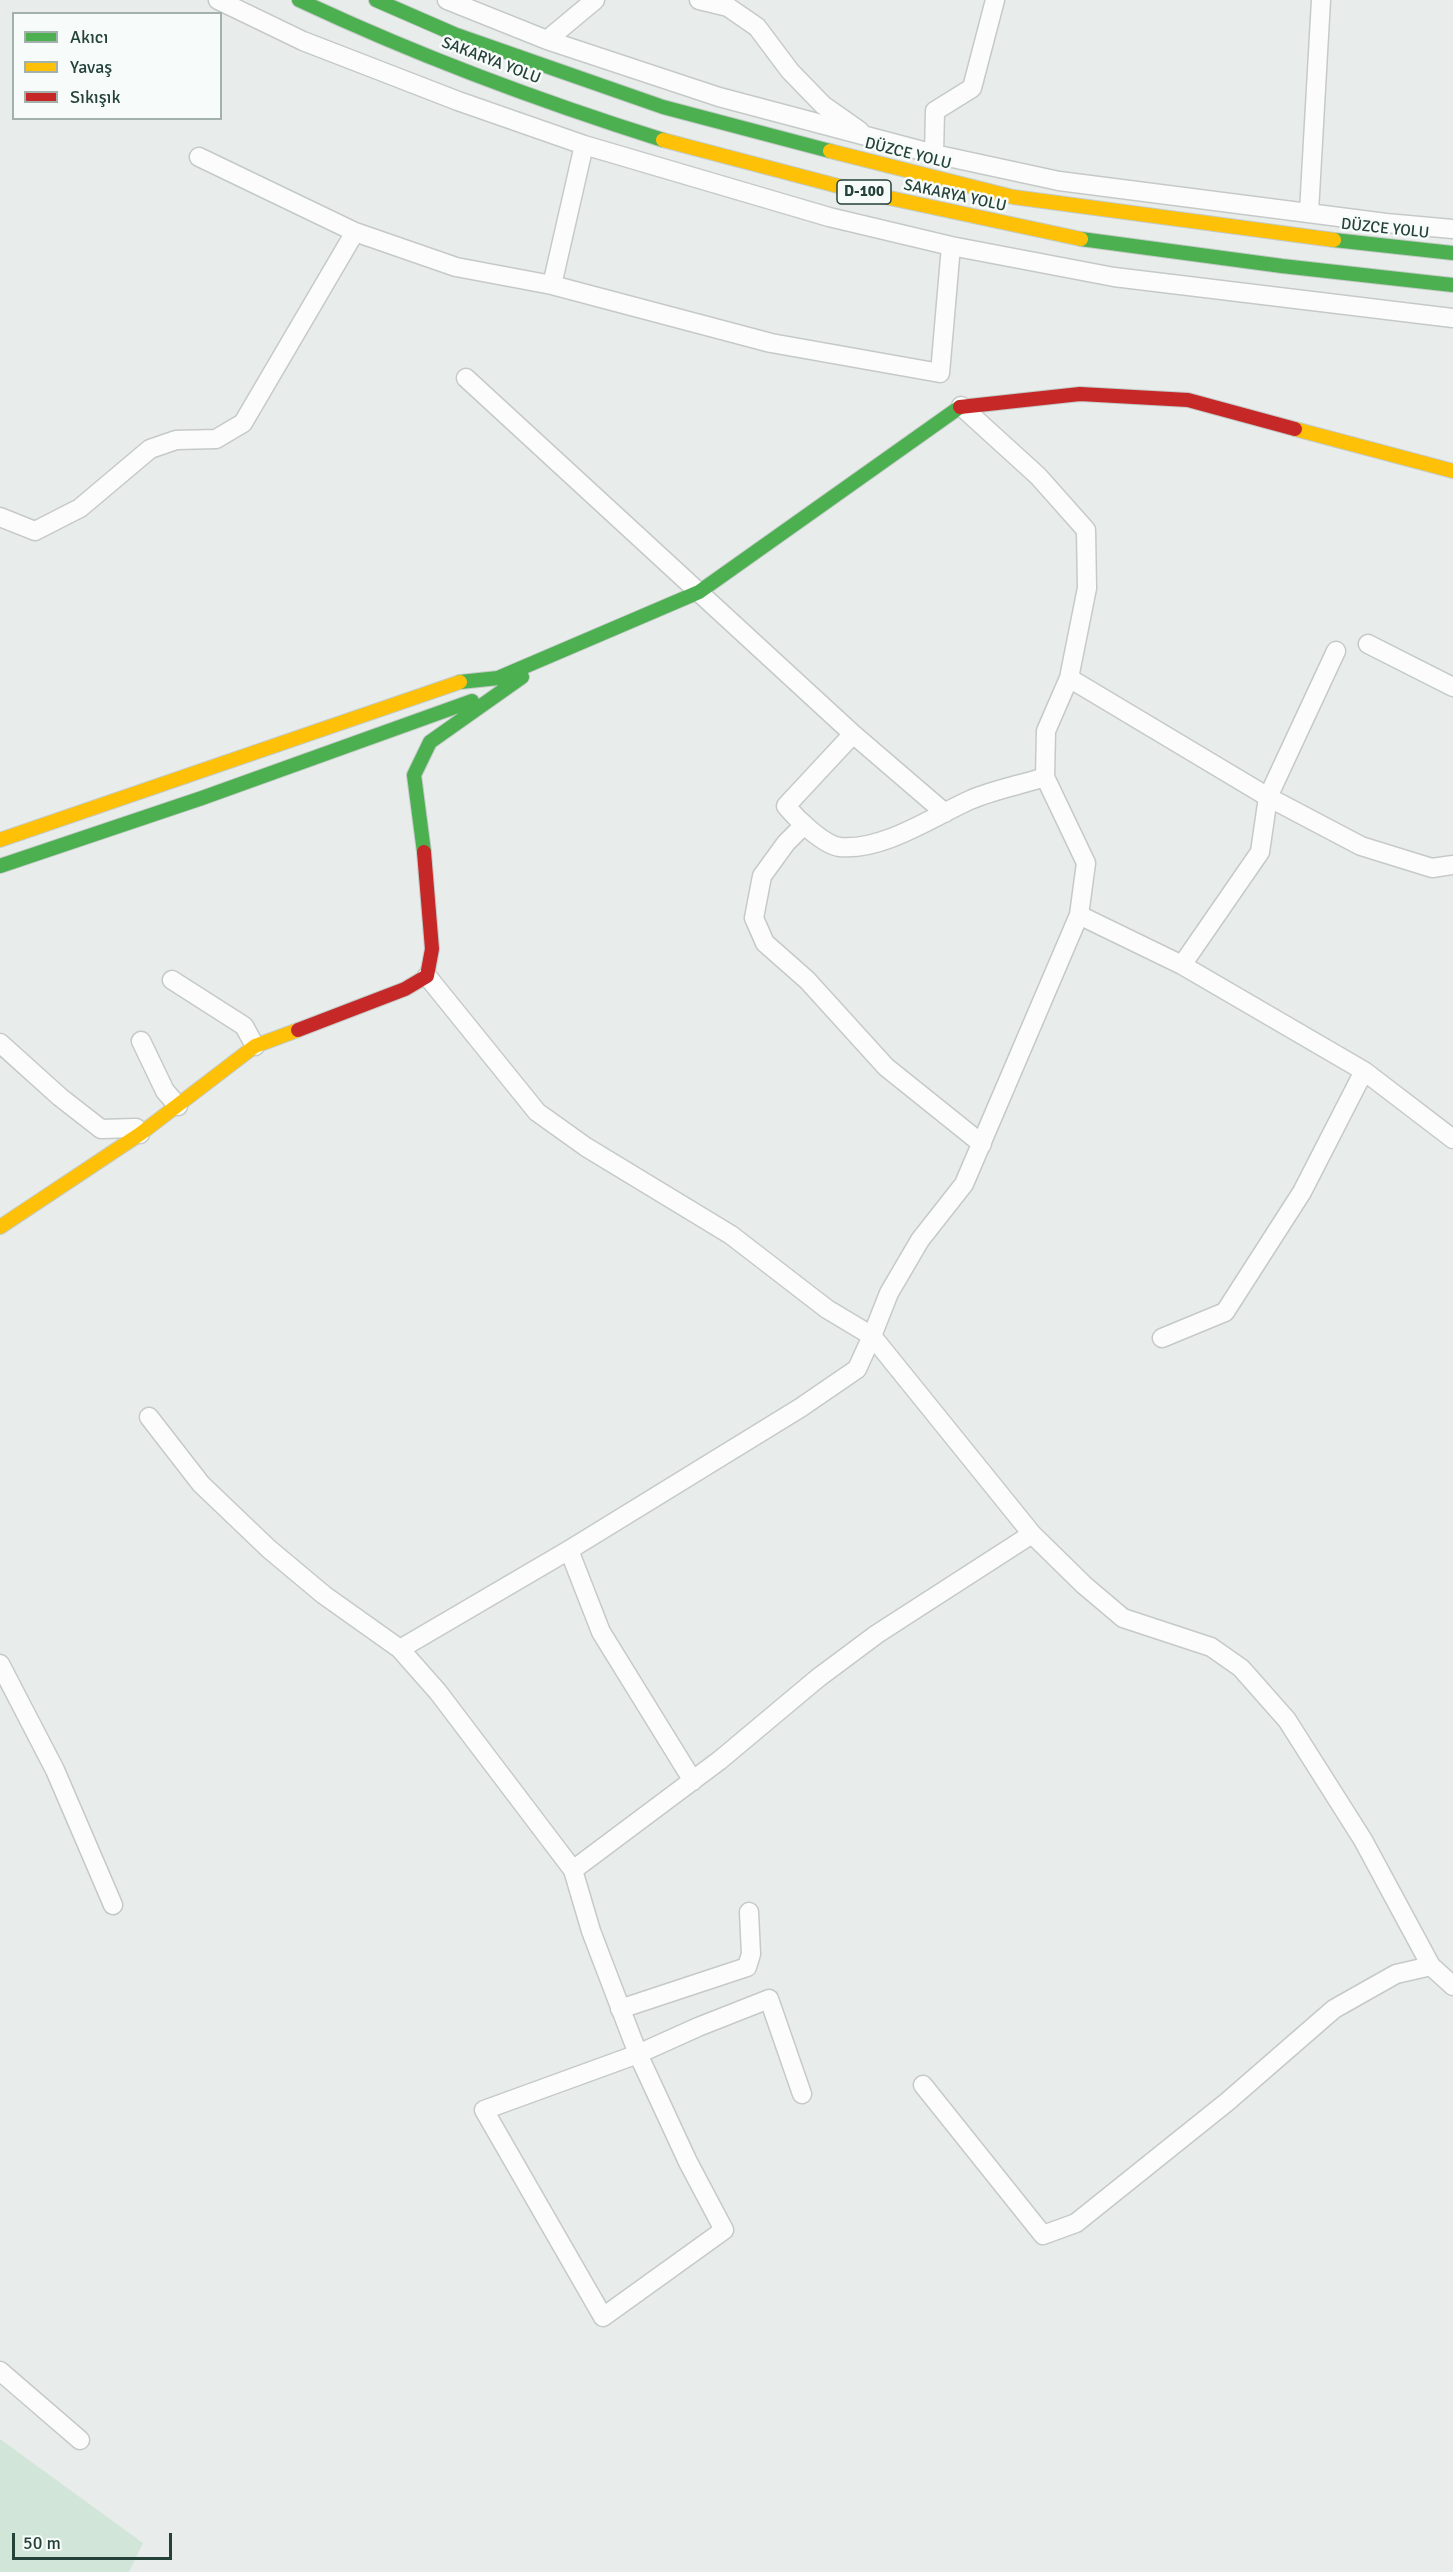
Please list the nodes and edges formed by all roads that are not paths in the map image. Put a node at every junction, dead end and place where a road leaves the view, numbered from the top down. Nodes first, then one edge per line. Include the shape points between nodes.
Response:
1 (218, 0) edge
2 (299, 0) edge
3 (376, 0) edge
4 (447, 0) edge
5 (595, 0) edge
6 (699, 0) edge
7 (995, 0) edge
8 (1322, 0) edge
9 (547, 40) junction
10 (871, 138) junction
11 (584, 145) junction
12 (934, 154) junction
13 (199, 157) dead end
14 (1309, 212) junction
15 (1453, 229) edge
16 (355, 232) junction
17 (951, 246) junction
18 (1453, 253) edge
19 (552, 285) junction
20 (1453, 285) edge
21 (1453, 318) edge
22 (466, 378) dead end
23 (961, 406) junction
24 (1453, 471) edge
25 (0, 518) edge
26 (699, 592) junction
27 (1368, 644) dead end
28 (1336, 651) dead end
29 (547, 658) junction
30 (498, 678) junction
31 (1069, 678) junction
32 (1453, 687) edge
33 (854, 734) junction
34 (1045, 777) junction
35 (1268, 797) junction
36 (945, 813) junction
37 (803, 826) junction
38 (0, 840) edge
39 (1453, 865) edge
40 (0, 866) edge
41 (1078, 915) junction
42 (1182, 965) junction
43 (427, 976) junction
44 (172, 980) dead end
45 (141, 1041) dead end
46 (0, 1043) edge
47 (255, 1046) junction
48 (1364, 1071) junction
49 (178, 1106) junction
50 (140, 1134) junction
51 (1453, 1139) edge
52 (982, 1144) junction
53 (0, 1227) edge
54 (873, 1336) junction
55 (1162, 1338) dead end
56 (149, 1417) dead end
57 (1032, 1534) junction
58 (569, 1550) junction
59 (400, 1649) junction
60 (0, 1664) edge
61 (693, 1781) junction
62 (573, 1870) junction
63 (113, 1905) dead end
64 (748, 1912) dead end
65 (1431, 1966) junction
66 (1453, 1986) edge
67 (620, 2009) junction
68 (638, 2054) junction
69 (923, 2085) dead end
70 (802, 2094) dead end
71 (0, 2371) edge
72 (80, 2440) dead end

1 - 11 street via 303,41
2 - 20 main road, SAKARYA YOLU / D-100 via 363,30 584,115 704,152 835,185 1079,238
3 - 18 main road, DÜZCE YOLU / D-100 via 454,34 663,107 1013,197
4 - 9 street
5 - 9 street
6 - 10 street via 728,8 758,27 790,71 823,105
7 - 12 street via 972,88 935,111
8 - 14 street
9 - 10 street via 718,98
10 - 12 street
11 - 17 street via 829,217
11 - 19 street
12 - 14 street via 1059,181
13 - 16 street
14 - 15 street
16 - 19 street via 456,267
16 - 25 street via 243,423 216,438 176,440 150,448 80,508 34,531
17 - 19 street via 940,373 771,343
17 - 21 street via 1114,277
22 - 26 street
23 - 24 main road via 1080,394 1188,400
23 - 26 main road
23 - 31 street via 1038,476 1086,530 1088,588
26 - 29 main road
26 - 33 street
27 - 32 street
28 - 35 street
29 - 30 main road
29 - 43 main road via 430,742 414,775 428,886 432,949
30 - 38 main road via 467,680
30 - 40 main road via 476,700
31 - 34 street via 1046,731
31 - 35 street
33 - 36 street
33 - 37 street via 786,806
34 - 36 street via 970,800
34 - 41 street via 1086,863
35 - 39 street via 1361,846 1432,868
35 - 42 street via 1260,852
36 - 37 street via 872,844 838,847
37 - 52 street via 762,876 754,918 765,943 807,980 886,1067
41 - 42 street
41 - 52 street
42 - 48 street
43 - 47 main road via 405,989
43 - 54 street via 537,1112 586,1147 731,1235 827,1309
44 - 47 street via 244,1026
45 - 49 street via 165,1091
46 - 50 street via 101,1130 136,1128
47 - 49 main road
48 - 51 street
48 - 55 street via 1302,1192 1226,1312
49 - 50 main road
50 - 53 main road
52 - 54 street via 964,1184 920,1240 889,1293
54 - 57 street
54 - 58 street via 857,1369
56 - 59 street via 201,1484 269,1549 324,1595
57 - 61 street via 877,1634
57 - 65 street via 1123,1618 1211,1647 1241,1668 1294,1730 1363,1840
58 - 59 street
58 - 61 street via 601,1632
59 - 62 street via 438,1692
60 - 63 street via 55,1770
61 - 62 street
62 - 67 street
64 - 67 street via 751,1954 747,1967
65 - 66 street
65 - 69 street via 1396,1974 1334,2009 1076,2223 1043,2235
67 - 68 street
68 - 68 street via 484,2110 603,2317 724,2230
68 - 70 street via 769,1999
71 - 72 street

